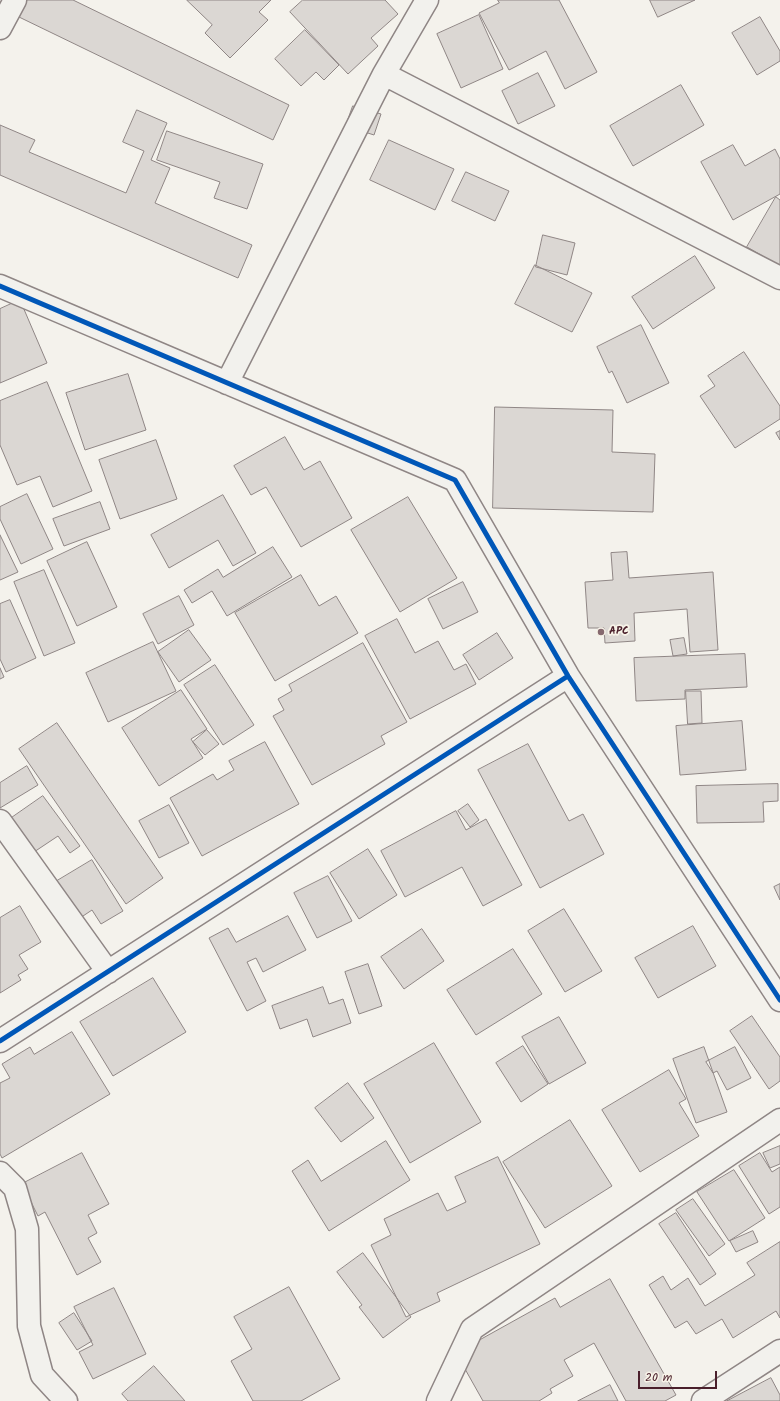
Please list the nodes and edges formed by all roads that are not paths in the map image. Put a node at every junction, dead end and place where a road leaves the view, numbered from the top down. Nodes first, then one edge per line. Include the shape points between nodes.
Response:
1 (15, 0) edge
2 (425, 1) edge
3 (0, 28) edge
4 (384, 74) junction
5 (780, 278) edge
6 (0, 286) edge
7 (227, 383) junction
8 (568, 676) junction
9 (0, 821) edge
10 (108, 972) junction
11 (780, 1000) edge
12 (0, 1041) edge
13 (780, 1120) edge
14 (0, 1173) edge
15 (780, 1351) edge
16 (66, 1401) edge
17 (438, 1401) edge
18 (703, 1401) edge

1 - 3 street
2 - 4 street
4 - 5 street
4 - 7 street
6 - 7 street
7 - 8 street via 455,480
8 - 10 street
8 - 11 street
9 - 10 street
10 - 12 street
13 - 17 street via 472,1329
14 - 16 street via 15,1188 27,1229 29,1326 42,1375
15 - 18 street

